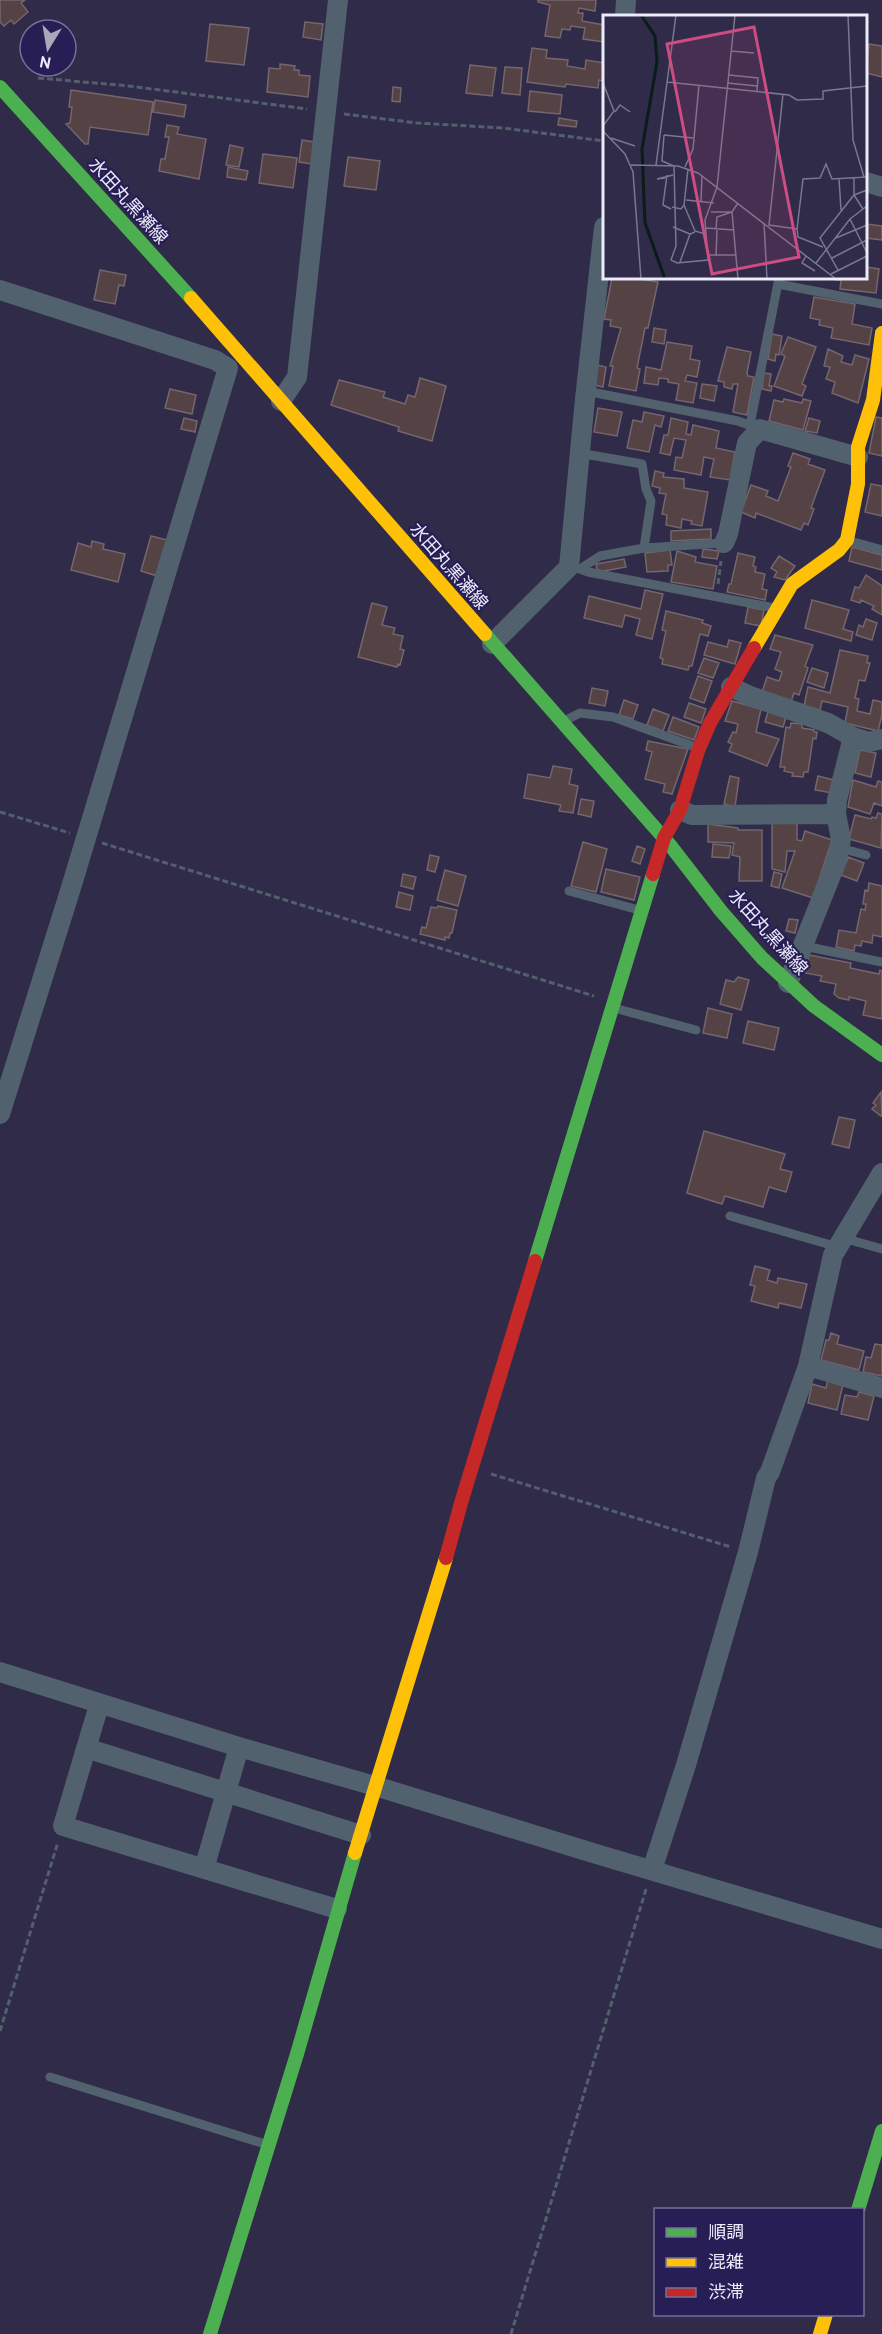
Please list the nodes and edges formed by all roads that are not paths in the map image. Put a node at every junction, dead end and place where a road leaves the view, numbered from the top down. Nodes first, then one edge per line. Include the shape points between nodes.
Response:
1 (338, 0) edge
2 (626, 0) edge
3 (625, 15) edge
4 (0, 87) edge
5 (867, 182) edge
6 (882, 187) edge
7 (603, 236) edge
8 (779, 281) edge
9 (0, 290) edge
10 (882, 304) edge
11 (882, 333) edge
12 (235, 363) junction
13 (586, 391) junction
14 (281, 401) junction
15 (877, 401) edge
16 (755, 427) junction
17 (579, 453) junction
18 (858, 457) junction
19 (847, 540) junction
20 (724, 543) joint
21 (644, 548) junction
22 (882, 550) edge
23 (574, 568) junction
24 (778, 608) junction
25 (492, 645) junction
26 (731, 687) junction
27 (561, 722) junction
28 (853, 737) junction
29 (882, 739) edge
30 (699, 748) junction
31 (680, 810) junction
32 (836, 814) junction
33 (664, 838) junction
34 (840, 848) junction
35 (866, 855) dead end
36 (568, 891) dead end
37 (641, 911) junction
38 (804, 946) junction
39 (882, 962) edge
40 (788, 983) junction
41 (613, 1005) junction
42 (696, 1030) dead end
43 (882, 1055) edge
44 (0, 1114) edge
45 (882, 1173) edge
46 (730, 1216) dead end
47 (840, 1242) junction
48 (882, 1249) edge
49 (808, 1366) junction
50 (882, 1388) edge
51 (0, 1672) edge
52 (99, 1705) junction
53 (239, 1747) junction
54 (86, 1748) junction
55 (375, 1786) junction
56 (228, 1792) junction
57 (361, 1835) junction
58 (204, 1869) junction
59 (652, 1870) junction
60 (337, 1909) junction
61 (882, 1939) edge
62 (50, 2077) dead end
63 (882, 2131) edge
64 (268, 2144) junction
65 (859, 2208) edge
66 (825, 2316) edge
67 (210, 2334) edge
68 (820, 2334) edge

1 - 14 street via 297,377
2 - 3 street
4 - 12 street, 水田丸黒瀬線 via 148,249
5 - 6 street
7 - 13 street
8 - 10 lane
8 - 16 lane
9 - 12 street
11 - 15 street
12 - 14 street, 水田丸黒瀬線
12 - 44 street
13 - 16 lane
13 - 17 street
14 - 25 street, 水田丸黒瀬線
15 - 18 street via 858,447
16 - 18 street
16 - 20 street via 747,443
17 - 21 lane via 642,464 651,501
17 - 23 street
18 - 19 street via 858,484
19 - 22 lane
19 - 24 street via 792,584
20 - 21 lane
21 - 23 lane via 600,556
23 - 24 lane
23 - 25 street
24 - 26 street
25 - 27 street, 水田丸黒瀬線
26 - 28 street via 828,723
26 - 30 street
27 - 30 lane via 580,714 613,717
27 - 33 street, 水田丸黒瀬線
28 - 29 street via 869,742
28 - 32 street
30 - 31 street
31 - 32 street via 692,815
31 - 33 street
32 - 34 street
33 - 37 street
33 - 40 street, 水田丸黒瀬線 via 738,930
34 - 35 lane
34 - 38 street
36 - 37 lane
37 - 41 street
38 - 39 lane
38 - 40 street
40 - 43 street, 水田丸黒瀬線 via 822,1014
41 - 42 lane
41 - 55 street
45 - 47 street
46 - 47 lane
47 - 48 lane
47 - 49 street via 826,1280
49 - 50 street
49 - 59 street via 765,1478 748,1552
51 - 52 street
52 - 53 street
52 - 54 street
53 - 55 street
53 - 56 street
54 - 56 street
54 - 58 street via 63,1826
55 - 57 street
55 - 59 street
56 - 57 street
56 - 58 street
57 - 60 street
58 - 60 street
59 - 61 street
60 - 64 street
62 - 64 lane
63 - 65 street
64 - 67 street
66 - 68 street

